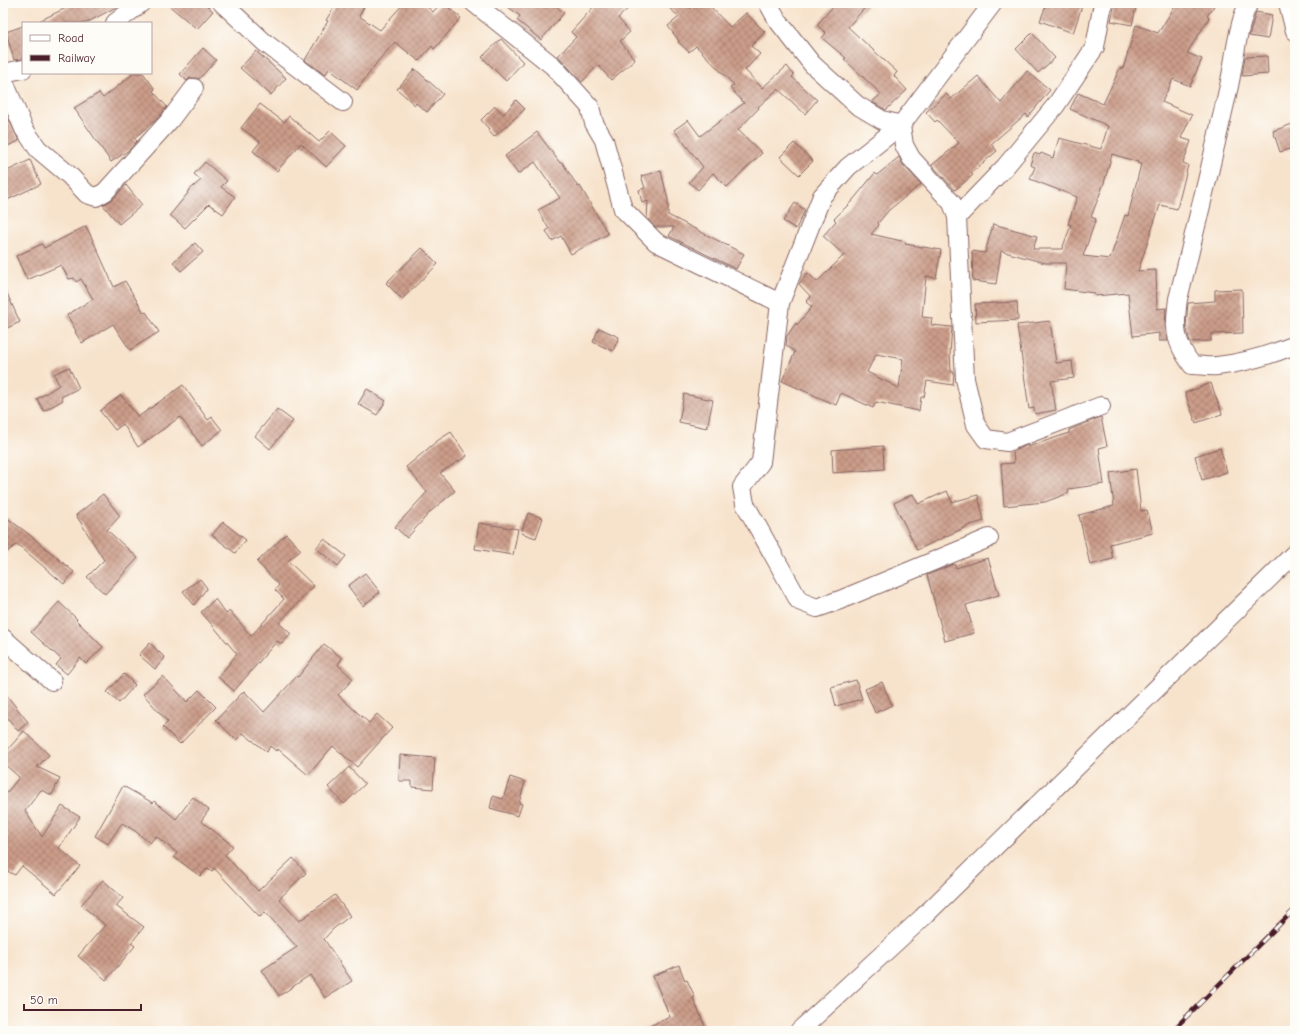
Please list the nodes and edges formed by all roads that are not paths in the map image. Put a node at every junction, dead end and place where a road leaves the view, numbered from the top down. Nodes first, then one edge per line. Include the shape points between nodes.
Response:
1 (140, 3) edge
2 (222, 3) edge
3 (474, 3) edge
4 (768, 3) edge
5 (993, 3) edge
6 (1103, 3) edge
7 (1249, 3) edge
8 (1288, 3) edge
9 (116, 22) edge
10 (1295, 31) edge
11 (22, 69) edge
12 (3, 72) edge
13 (3, 79) edge
14 (194, 88) dead end
15 (343, 102) dead end
16 (901, 125) junction
17 (957, 217) junction
18 (780, 303) junction
19 (1295, 345) edge
20 (1101, 406) dead end
21 (989, 538) dead end
22 (1295, 553) edge
23 (3, 638) edge
24 (52, 682) dead end
25 (799, 1031) edge

1 - 9 street
2 - 15 street via 264,42
3 - 18 street via 553,66 590,106 594,123 604,140 623,209 656,242
4 - 16 street via 778,21 812,64 857,105 882,120
5 - 16 street
6 - 17 street via 1095,47 1056,105 1005,167
7 - 19 street via 1245,9 1178,299 1175,319 1177,337 1192,365 1215,366 1249,361
8 - 10 street
11 - 12 street
13 - 14 street via 24,129 38,149 69,175 86,194 96,197 104,192 170,120
16 - 17 street via 904,145 910,158 952,203
16 - 18 street via 848,167 822,196
17 - 20 street via 965,379 976,425 986,439 1007,442
18 - 21 street via 761,462 742,487 745,504 799,601 817,608
22 - 25 street via 922,918
23 - 24 street

